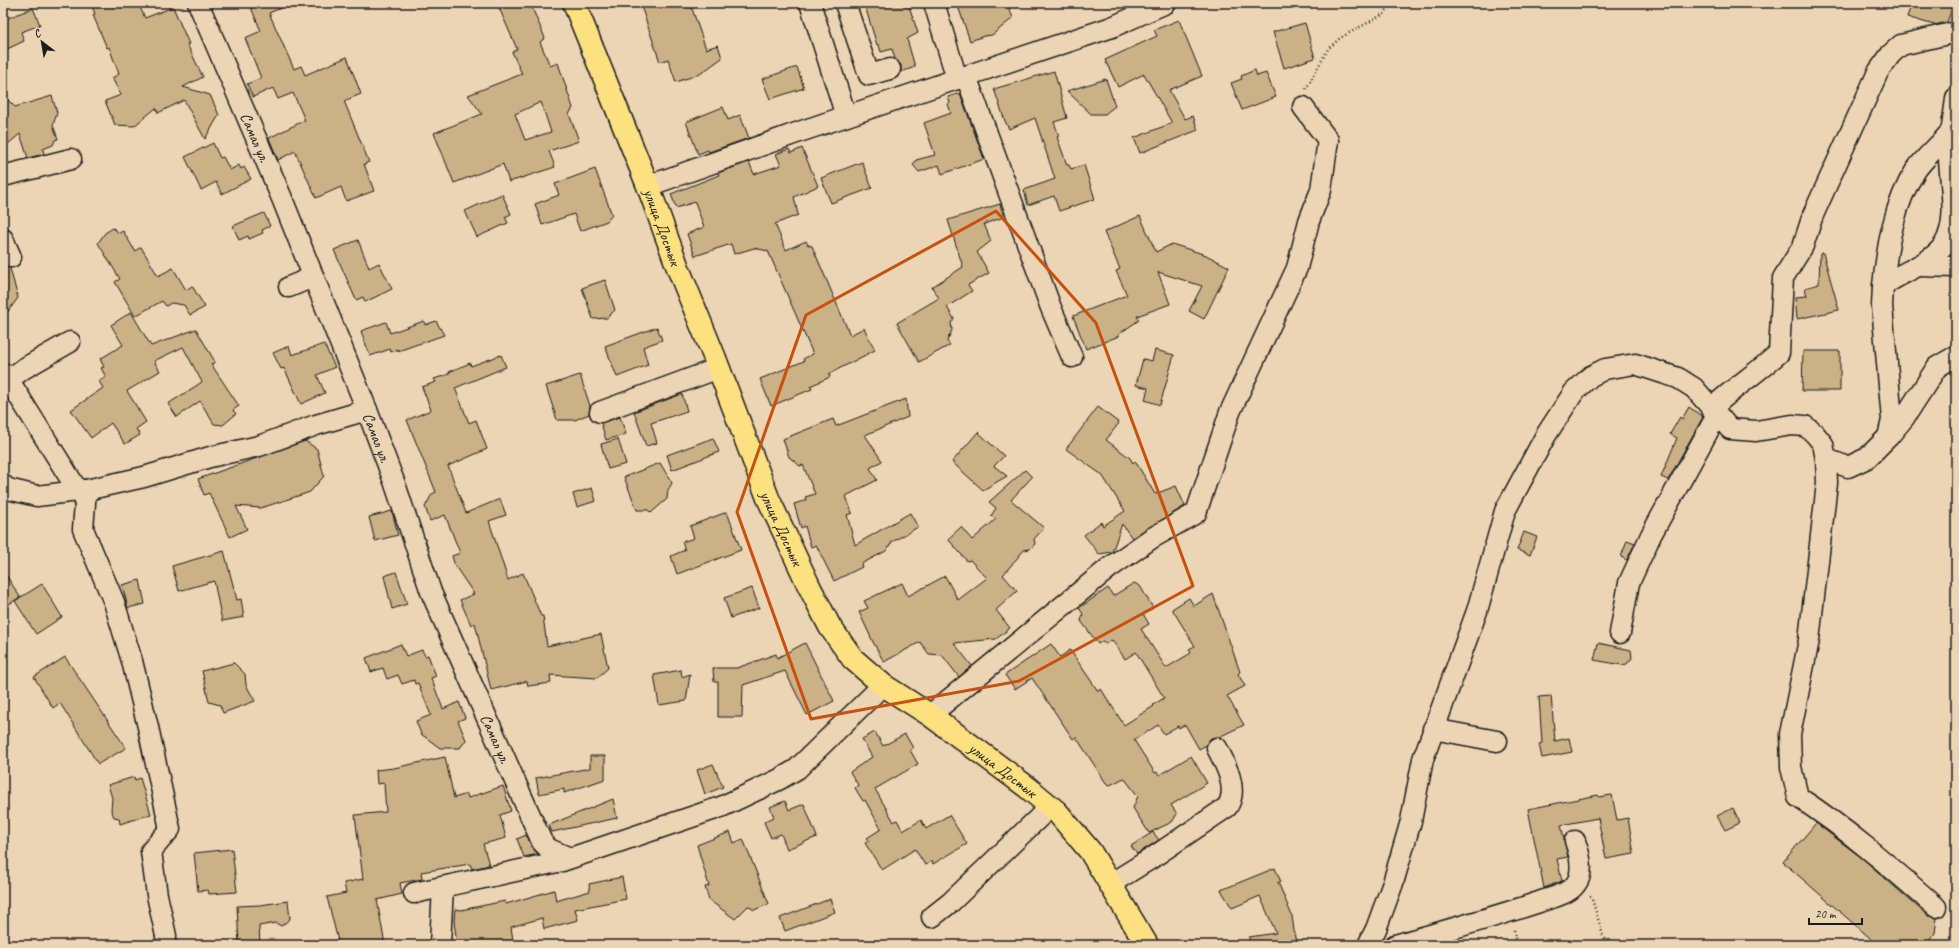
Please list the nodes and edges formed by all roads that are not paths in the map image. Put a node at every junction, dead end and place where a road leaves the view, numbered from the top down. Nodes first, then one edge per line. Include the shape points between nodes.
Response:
1 (198, 3) edge
2 (574, 3) edge
3 (846, 3) edge
4 (934, 3) edge
5 (1166, 3) edge
6 (817, 6) edge
7 (1956, 32) edge
8 (890, 69) dead end
9 (962, 77) junction
10 (1956, 98) edge
11 (1303, 107) road end
12 (846, 116) junction
13 (1951, 131) junction
14 (71, 159) dead end
15 (3, 176) edge
16 (648, 186) junction
17 (3, 239) edge
18 (11, 257) dead end
19 (1918, 266) junction
20 (1956, 267) edge
21 (313, 277) junction
22 (1883, 286) junction
23 (289, 287) dead end
24 (70, 342) dead end
25 (1956, 356) edge
26 (1072, 357) dead end
27 (719, 368) junction
28 (367, 410) junction
29 (600, 412) dead end
30 (1719, 418) junction
31 (1888, 437) junction
32 (1826, 459) junction
33 (3, 485) edge
34 (82, 491) junction
35 (1620, 632) dead end
36 (883, 685) junction
37 (930, 715) junction
38 (1433, 729) junction
39 (1498, 741) dead end
40 (1217, 748) dead end
41 (1050, 807) junction
42 (1575, 841) dead end
43 (570, 858) junction
44 (1110, 884) junction
45 (443, 887) junction
46 (414, 893) dead end
47 (1936, 907) dead end
48 (932, 917) dead end
49 (166, 936) dead end
50 (440, 945) edge
51 (1147, 945) edge
52 (1368, 945) edge
53 (1395, 945) edge

1 - 21 street, Самал ул.
2 - 16 main road, улица Достык
3 - 8 street via 869,75
4 - 9 street
5 - 9 street via 1112,27
6 - 12 street
7 - 30 street via 1901,44 1878,72 1813,215 1803,246 1783,278 1779,353 1731,390
9 - 12 street
9 - 26 street
10 - 13 street
11 - 37 street via 1328,140 1320,190 1296,268 1230,412 1196,513 1152,538 1109,568
12 - 16 street
13 - 19 street via 1949,160 1954,212 1951,230 1944,245 1928,261
13 - 22 street via 1916,170 1904,192 1895,218
14 - 15 street
16 - 27 main road, улица Достык
17 - 18 street
19 - 20 street
19 - 22 street via 1895,276
21 - 23 street
21 - 28 street, Самал ул.
22 - 31 street via 1882,306 1892,420
24 - 34 street via 7,377
25 - 31 street via 1937,367 1904,418
27 - 29 street
27 - 36 main road, улица Достык via 768,498 830,627 853,659
28 - 34 street via 259,446
28 - 43 street, Самал ул. via 431,592 542,842 549,849
30 - 32 street via 1756,431 1792,425 1805,426 1823,444
30 - 35 street via 1706,436 1651,535 1629,583
30 - 38 street via 1694,388 1678,378 1636,364 1605,369 1591,376 1574,392 1546,435 1505,511 1477,611
31 - 32 street via 1867,458 1848,467
32 - 47 street via 1827,483 1809,640 1790,734 1791,767 1798,797 1826,815
33 - 34 street via 8,489 37,496
34 - 49 street via 84,529 114,602 132,660 170,829 151,851
36 - 37 main road, улица Достык
36 - 43 street via 814,754 797,769 780,779 721,807
37 - 41 main road, улица Достык via 1028,787
38 - 39 street
38 - 52 street via 1423,759 1411,821 1393,883
40 - 44 street via 1226,766 1232,794 1227,807
41 - 44 main road, улица Достык via 1090,851
41 - 48 street
42 - 53 street via 1580,853 1581,871 1575,885 1564,893 1507,913
43 - 45 street
44 - 51 main road, улица Достык
45 - 46 street
45 - 50 street

